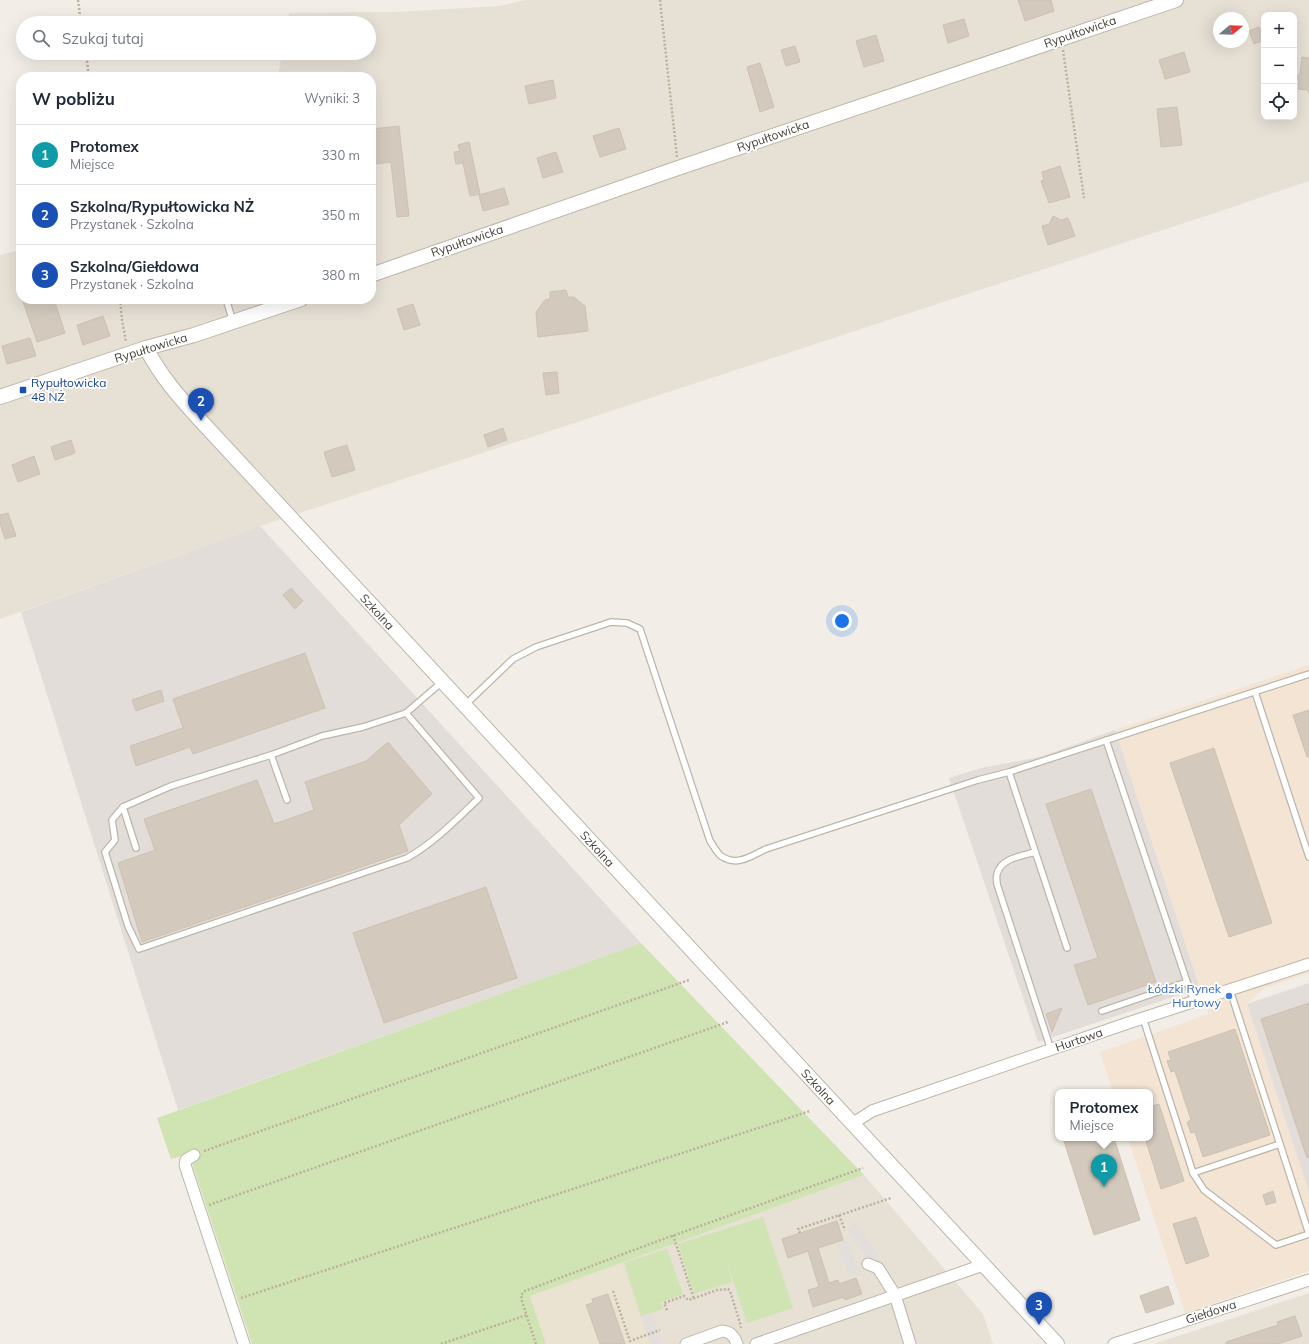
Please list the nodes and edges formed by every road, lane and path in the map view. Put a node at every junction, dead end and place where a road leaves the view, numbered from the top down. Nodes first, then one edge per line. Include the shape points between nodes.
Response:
1 (78, 0) edge
2 (660, 0) edge
3 (1176, 0) edge
4 (80, 16) edge
5 (1062, 38) junction
6 (87, 60) edge
7 (88, 72) edge
8 (678, 168) junction
9 (1084, 198) dead end
10 (376, 273) edge
11 (120, 304) edge
12 (227, 304) edge
13 (287, 304) edge
14 (233, 323) junction
15 (146, 348) junction
16 (128, 355) junction
17 (0, 397) edge
18 (1309, 674) edge
19 (442, 682) junction
20 (1255, 692) junction
21 (464, 706) junction
22 (406, 713) junction
23 (1106, 740) junction
24 (271, 755) junction
25 (1009, 772) junction
26 (287, 800) dead end
27 (123, 807) junction
28 (136, 848) dead end
29 (1035, 852) junction
30 (1309, 857) edge
31 (1067, 948) dead end
32 (1307, 963) edge
33 (689, 980) dead end
34 (1188, 982) junction
35 (1230, 990) junction
36 (1194, 1002) junction
37 (1102, 1011) dead end
38 (1143, 1018) junction
39 (728, 1022) dead end
40 (1051, 1050) junction
41 (810, 1111) dead end
42 (852, 1124) junction
43 (1280, 1144) junction
44 (194, 1155) joint
45 (863, 1168) dead end
46 (1193, 1173) junction
47 (891, 1198) dead end
48 (199, 1209) junction
49 (839, 1215) junction
50 (845, 1230) dead end
51 (800, 1234) dead end
52 (673, 1236) junction
53 (868, 1264) dead end
54 (983, 1265) junction
55 (1309, 1280) edge
56 (613, 1291) dead end
57 (895, 1295) junction
58 (694, 1298) junction
59 (230, 1302) junction
60 (667, 1310) dead end
61 (527, 1315) junction
62 (660, 1330) dead end
63 (734, 1339) edge
64 (244, 1344) edge
65 (441, 1344) edge
66 (536, 1344) edge
67 (686, 1344) edge
68 (756, 1344) edge
69 (910, 1344) edge
70 (1057, 1344) edge
71 (1114, 1344) edge

1 - 4 path
2 - 8 path
3 - 5 street, Rypułtowicka
5 - 8 street, Rypułtowicka
5 - 9 path
6 - 7 path
8 - 10 street, Rypułtowicka
11 - 16 path
12 - 14 lane
13 - 14 street, Rypułtowicka
14 - 15 street, Rypułtowicka
15 - 16 street, Rypułtowicka
15 - 19 street, Szkolna via 174,392
16 - 17 street, Rypułtowicka
18 - 20 lane
19 - 21 street, Szkolna
19 - 22 lane
20 - 23 lane
20 - 30 lane
21 - 25 lane via 513,659 536,647 611,622 627,623 640,629 710,841 721,856 734,862 766,849
21 - 42 street, Szkolna
22 - 24 lane via 363,727 322,736
22 - 27 lane via 479,798 435,839 407,858 139,949 128,926 105,852 114,840 112,820
23 - 25 lane
23 - 34 lane
24 - 26 lane
24 - 27 lane via 171,786
25 - 29 lane
27 - 28 lane
29 - 31 lane
29 - 40 lane via 1002,864 997,873 997,884
32 - 35 street, Hurtowa
33 - 44 path
34 - 36 lane
34 - 37 lane
35 - 36 street, Hurtowa
35 - 43 lane
36 - 38 street, Hurtowa
38 - 40 street, Hurtowa
38 - 46 lane
39 - 48 path
40 - 42 street, Hurtowa via 872,1111
41 - 59 path
42 - 54 street, Szkolna
43 - 46 lane
43 - 46 lane via 1309,1234 1302,1237 1276,1245 1204,1190
44 - 48 street via 186,1160 185,1165
45 - 52 path
47 - 49 path
48 - 59 street
49 - 50 path
49 - 51 path via 798,1229
52 - 58 path
52 - 61 path via 525,1291 521,1295
53 - 57 street via 878,1268
54 - 57 street
54 - 70 street, Szkolna
55 - 71 street, Giełdowa
56 - 62 path via 630,1341
57 - 68 street
57 - 69 street
58 - 60 path via 688,1300 684,1296 664,1303
58 - 63 path via 728,1288 741,1328
59 - 64 street
61 - 65 path
61 - 66 path
63 - 67 street via 728,1331 722,1331

